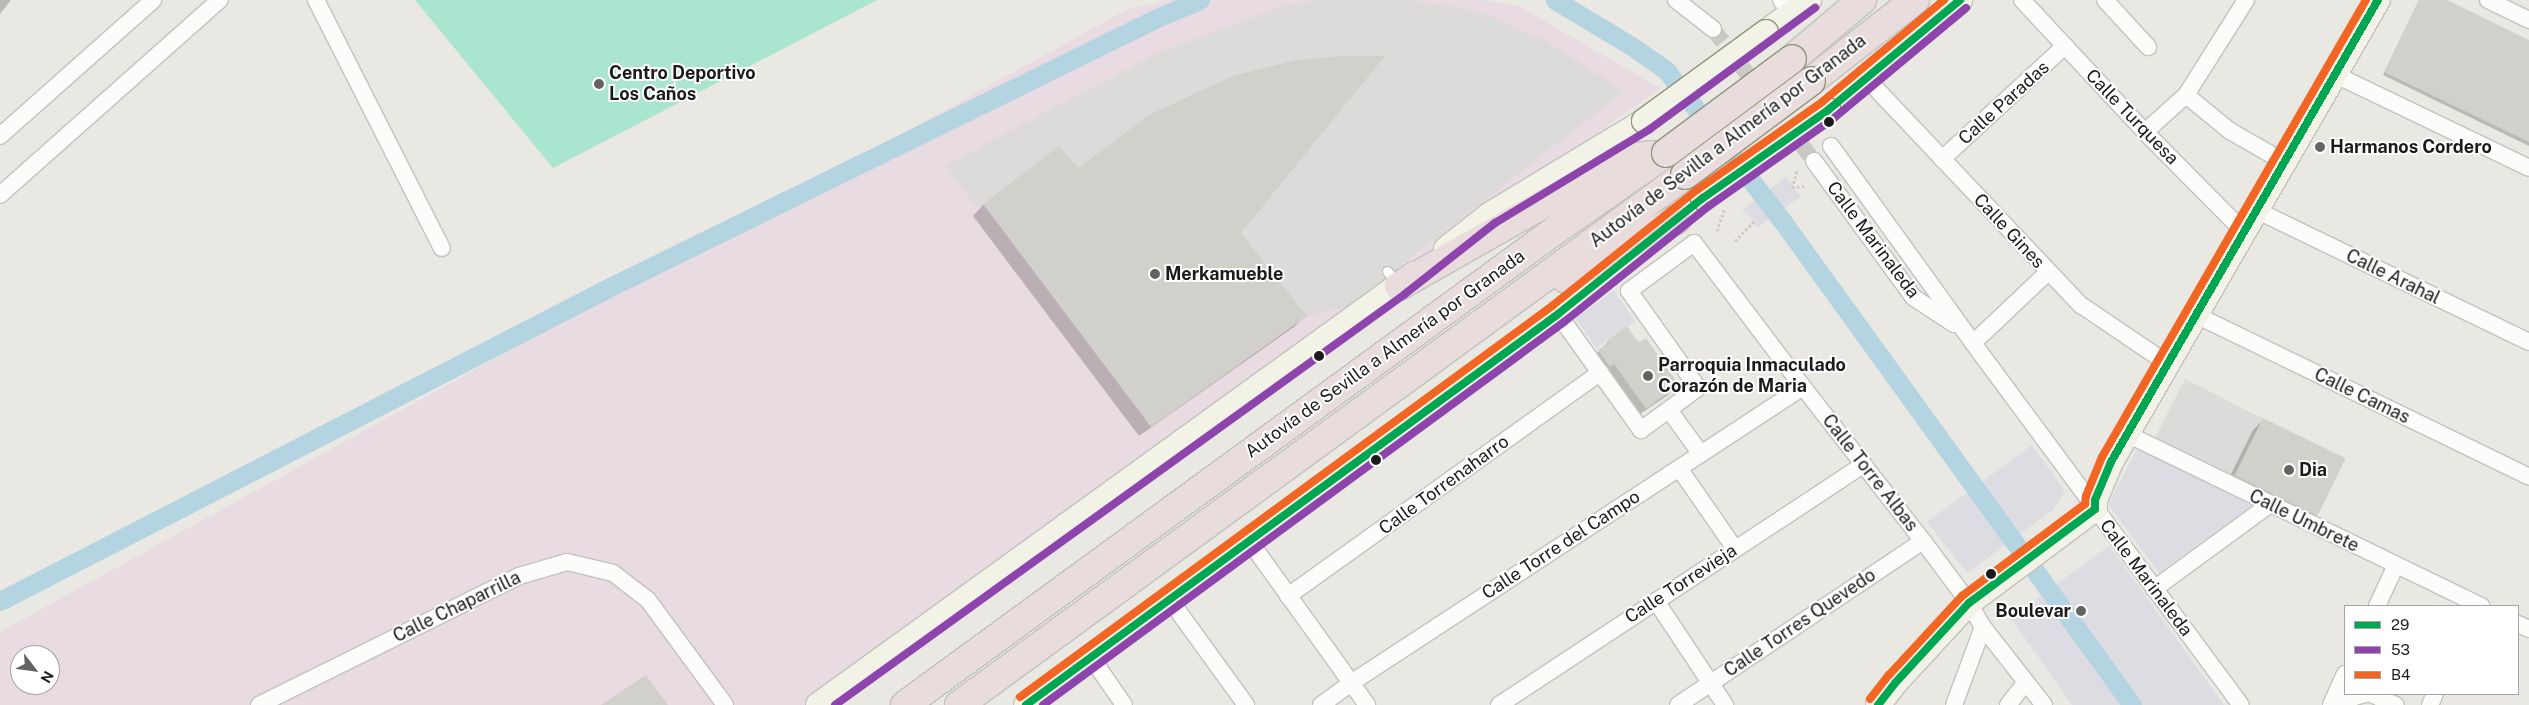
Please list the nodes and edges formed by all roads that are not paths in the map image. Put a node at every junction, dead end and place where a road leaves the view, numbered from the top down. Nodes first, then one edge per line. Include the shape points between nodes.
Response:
1 (153, 0) edge
2 (220, 0) edge
3 (316, 0) edge
4 (1676, 0) edge
5 (1862, 0) edge
6 (1915, 0) edge
7 (1960, 0) edge
8 (2022, 0) edge
9 (2106, 0) edge
10 (2246, 0) edge
11 (2378, 0) edge
12 (2488, 0) edge
13 (1794, 4) edge
14 (2529, 20) edge
15 (1713, 29) tunnel mouth
16 (2065, 46) junction
17 (2148, 47) dead end
18 (2336, 75) junction
19 (1866, 78) junction
20 (2186, 95) junction
21 (2145, 132) junction
22 (0, 136) edge
23 (1831, 146) dead end
24 (1666, 153) junction
25 (1942, 159) junction
26 (1814, 161) tunnel mouth
27 (2286, 163) junction
28 (2529, 168) edge
29 (0, 195) edge
30 (2258, 211) junction
31 (1677, 219) junction
32 (2244, 232) junction
33 (442, 248) dead end
34 (2048, 272) junction
35 (1393, 278) junction
36 (1558, 314) junction
37 (2196, 316) junction
38 (1962, 329) junction
39 (1471, 332) junction
40 (2529, 342) edge
41 (1972, 343) junction
42 (2168, 364) junction
43 (1600, 373) junction
44 (1802, 387) junction
45 (1669, 410) junction
46 (2127, 434) junction
47 (1701, 454) junction
48 (1864, 464) junction
49 (1679, 468) junction
50 (2529, 477) edge
51 (2270, 504) junction
52 (2094, 509) junction
53 (1923, 541) junction
54 (1250, 542) junction
55 (1735, 549) junction
56 (2396, 565) junction
57 (2154, 589) junction
58 (1288, 596) junction
59 (1170, 600) junction
60 (1656, 601) junction
61 (1969, 603) junction
62 (2377, 605) edge
63 (2476, 605) edge
64 (1983, 627) junction
65 (1091, 657) junction
66 (2344, 676) edge
67 (2026, 682) junction
68 (1351, 683) junction
69 (1710, 684) junction
70 (2361, 695) edge
71 (2373, 695) edge
72 (259, 705) edge
73 (725, 705) edge
74 (818, 705) edge
75 (905, 705) edge
76 (959, 705) edge
77 (1026, 705) edge
78 (1124, 705) edge
79 (1246, 705) edge
80 (1321, 705) edge
81 (1367, 705) edge
82 (1499, 705) edge
83 (1678, 705) edge
84 (1725, 705) edge
85 (1878, 705) edge
86 (1954, 705) edge
87 (2008, 705) edge
88 (2044, 705) edge
89 (2241, 705) edge
90 (2331, 705) edge
91 (2343, 705) edge
92 (2396, 705) edge

1 - 22 street
2 - 29 street
3 - 33 street
4 - 15 street
5 - 24 highway, Autovía de Sevilla a Almería por Granada, bridge via 1792,59
6 - 39 highway, Autovía de Sevilla a Almería por Granada, bridge via 1811,82
7 - 19 street
8 - 16 street, Calle Turquesa
9 - 17 street
10 - 20 street
11 - 18 street
12 - 14 street
13 - 35 street, bridge via 1766,32 1644,121 1489,215
16 - 21 street, Calle Turquesa
16 - 25 street, Calle Paradas
18 - 27 street
18 - 28 street
19 - 25 street, Calle Gines
19 - 31 street, bridge via 1828,110
20 - 21 street
20 - 27 street via 2230,130
21 - 32 street, Calle Turquesa
23 - 38 street, Calle Marinaleda
24 - 35 highway via 1624,160
24 - 75 highway, Autovía de Sevilla a Almería por Granada via 1556,229
25 - 34 street, Calle Gines
26 - 38 street, Calle Marinaleda via 1913,297
27 - 30 street
30 - 32 street
30 - 40 street, Calle Arahal
31 - 36 street
31 - 39 highway
32 - 37 street
34 - 41 street
34 - 42 street, Calle Gines via 2081,305
35 - 74 street
36 - 43 street
36 - 54 street
37 - 42 street
37 - 50 street, Calle Camas
38 - 41 street, Calle Marinaleda
39 - 76 highway, Autovía de Sevilla a Almería por Granada
41 - 52 street, Calle Marinaleda
42 - 46 street
43 - 45 street via 1641,430
43 - 58 street, Calle Torrenaharro
44 - 45 street, Calle Torre Albas via 1694,243 1629,291 1698,388
44 - 47 street, Calle Torre del Campo
44 - 48 street, Calle Torre Albas
45 - 47 street
46 - 51 street, Calle Umbrete
46 - 52 street via 2108,470
47 - 49 street, Calle Torre del Campo
48 - 53 street, Calle Torre Albas
48 - 55 street, Calle Torrevieja
49 - 55 street
49 - 68 street, Calle Torre del Campo
51 - 56 street, Calle Umbrete
51 - 57 street
52 - 57 street, Calle Marinaleda
52 - 61 street
53 - 61 street, Calle Torre Albas
53 - 69 street, Calle Torres Quevedo
54 - 58 street
54 - 59 street
55 - 60 street, Calle Torrevieja
56 - 62 street
56 - 63 street, Calle Umbrete
57 - 89 street, Calle Marinaleda
58 - 68 street
59 - 65 street
59 - 79 street
60 - 69 street
60 - 82 street, Calle Torrevieja
61 - 64 street, Calle Torre Albas
61 - 85 street
64 - 67 street, Calle Torre Albas
64 - 86 street
65 - 77 street
65 - 78 street
66 - 90 street
67 - 87 street
67 - 88 street, Calle Torre Albas
68 - 80 street, Calle Torre del Campo
68 - 81 street
69 - 83 street, Calle Torres Quevedo
69 - 84 street
70 - 91 street
71 - 92 street
72 - 73 street, Calle Chaparrilla via 519,576 567,562 613,574 648,600

